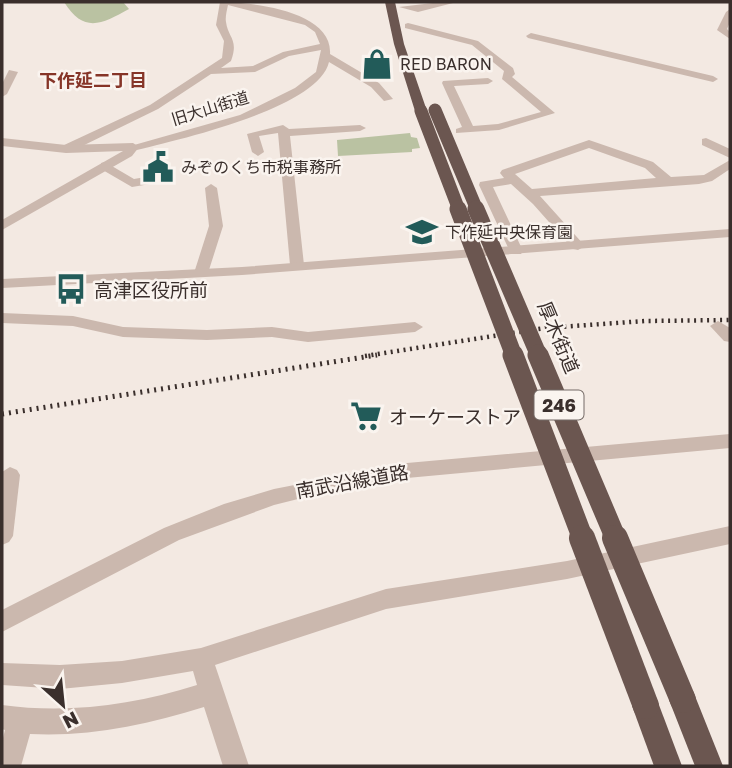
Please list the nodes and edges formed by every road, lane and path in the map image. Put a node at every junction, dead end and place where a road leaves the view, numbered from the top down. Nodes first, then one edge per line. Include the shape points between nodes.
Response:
1 (226, 2) edge
2 (390, 2) edge
3 (453, 2) edge
4 (402, 5) edge
5 (730, 12) edge
6 (408, 26) junction
7 (531, 36) dead end
8 (730, 36) edge
9 (325, 50) junction
10 (416, 54) dead end
11 (212, 71) junction
12 (13, 72) dead end
13 (713, 79) dead end
14 (488, 81) dead end
15 (2, 94) edge
16 (388, 99) dead end
17 (429, 107) junction
18 (360, 128) dead end
19 (284, 133) junction
20 (2, 142) edge
21 (706, 142) dead end
22 (133, 147) junction
23 (66, 149) junction
24 (258, 152) dead end
25 (730, 154) edge
26 (730, 164) edge
27 (105, 166) junction
28 (162, 178) dead end
29 (513, 180) junction
30 (667, 181) junction
31 (211, 188) dead end
32 (530, 193) junction
33 (2, 226) edge
34 (730, 233) edge
35 (578, 246) junction
36 (516, 251) junction
37 (297, 265) junction
38 (201, 273) junction
39 (2, 284) edge
40 (2, 318) edge
41 (415, 327) dead end
42 (730, 441) edge
43 (10, 475) dead end
44 (730, 535) edge
45 (2, 536) edge
46 (2, 622) edge
47 (201, 659) junction
48 (2, 674) edge
49 (211, 694) junction
50 (646, 706) joint
51 (11, 720) edge
52 (8, 766) edge
53 (236, 766) edge
54 (668, 766) edge
55 (709, 766) edge

1 - 9 street via 298,19 318,30
1 - 11 street via 221,25 230,47 227,59
2 - 17 highway, 厚木街道 / 246 via 399,44
3 - 4 street via 418,9
4 - 6 highway
5 - 8 street via 722,30
6 - 10 highway
6 - 14 street via 475,43 509,70 508,75 549,113 465,131 447,83
7 - 13 street
9 - 11 street via 282,55 255,69
9 - 16 street
9 - 22 street, 旧大山街道 via 321,73 312,81 244,117
11 - 23 street via 154,107
12 - 15 street
17 - 50 highway, 厚木街道 / 246, bridge
17 - 55 highway, 厚木街道 / 246, bridge
18 - 19 street
19 - 24 street via 283,128 253,134
19 - 37 street
20 - 23 street, 旧大山街道
21 - 25 street
22 - 23 street, 旧大山街道
22 - 27 street
26 - 30 street via 708,178
27 - 28 street via 132,183
27 - 33 street
29 - 30 street via 506,173 589,144 649,165
29 - 32 street
29 - 36 street via 485,185
30 - 32 street
31 - 38 street via 216,226
32 - 35 street
34 - 35 street
35 - 36 street
36 - 37 street
37 - 38 street
38 - 39 street
40 - 41 street via 73,321 123,332 207,335 272,332 308,337
42 - 46 street, 南武沿線道路 via 460,464 341,480 230,510 182,529
43 - 45 street
44 - 47 street via 567,569 386,599
47 - 48 street via 85,675
47 - 49 street
49 - 51 street via 130,716
49 - 53 street
50 - 54 highway, 厚木街道 / 246
51 - 52 street

